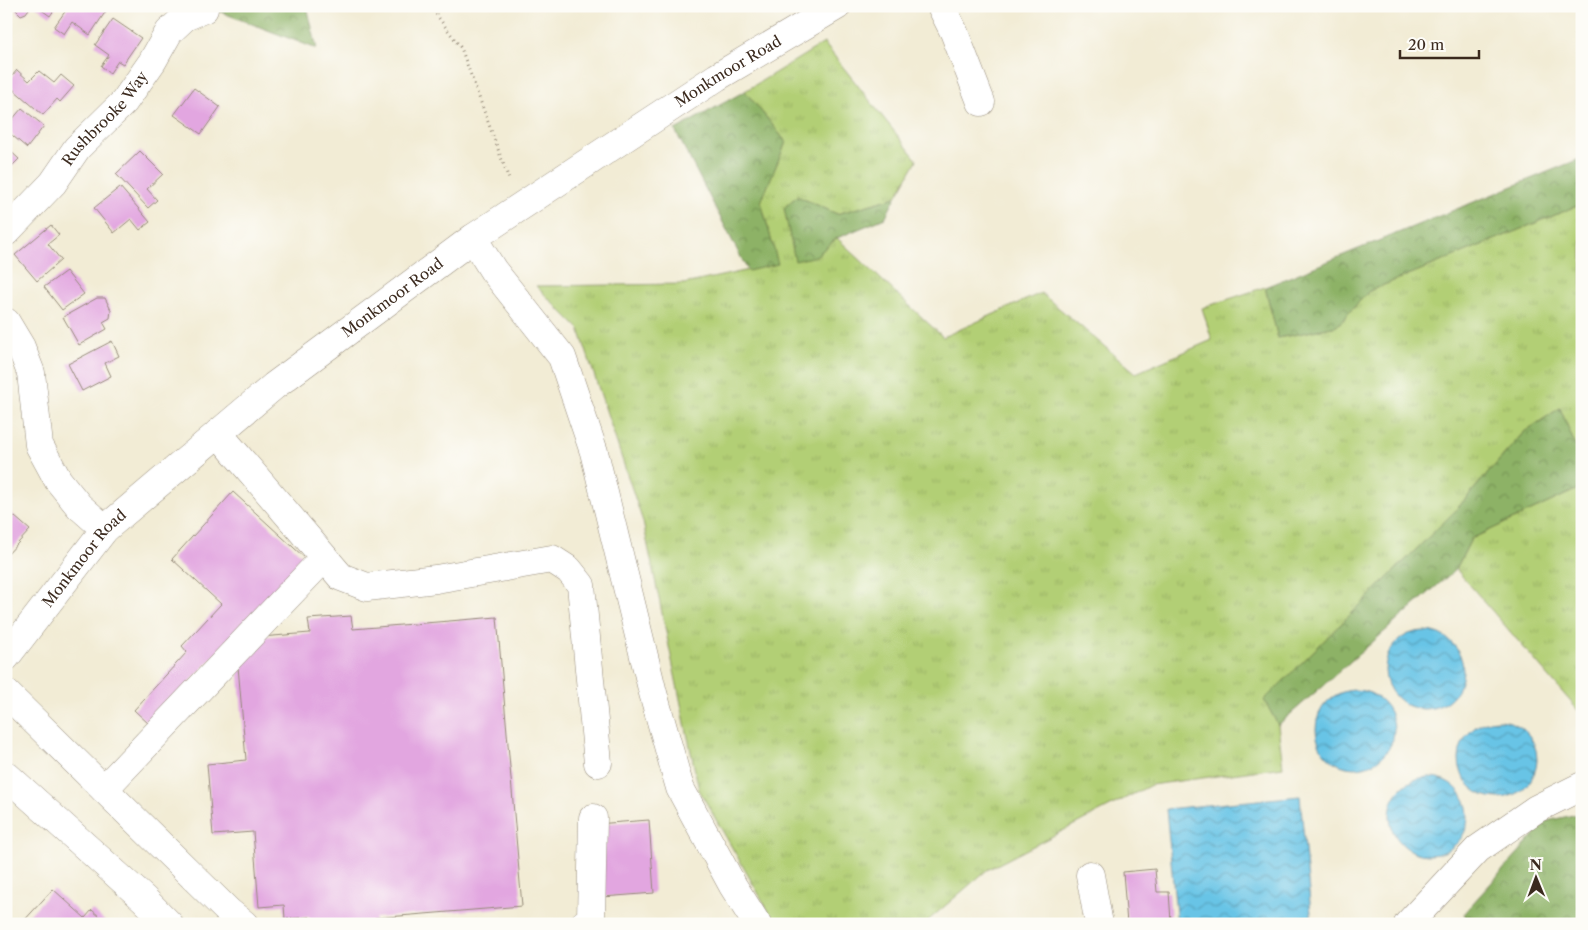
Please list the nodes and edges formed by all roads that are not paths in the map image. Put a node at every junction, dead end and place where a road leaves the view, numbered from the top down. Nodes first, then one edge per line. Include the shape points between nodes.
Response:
1 (837, 6) edge
2 (941, 6) edge
3 (204, 9) dead end
4 (171, 16) edge
5 (981, 102) dead end
6 (6, 232) edge
7 (474, 238) junction
8 (6, 322) edge
9 (218, 433) junction
10 (105, 529) junction
11 (324, 558) junction
12 (6, 657) edge
13 (6, 692) edge
14 (598, 763) dead end
15 (6, 775) edge
16 (1582, 786) edge
17 (104, 789) junction
18 (593, 818) dead end
19 (1090, 875) dead end
20 (168, 924) edge
21 (244, 924) edge
22 (584, 924) edge
23 (757, 924) edge
24 (1099, 924) edge
25 (1408, 924) edge

1 - 7 street, Monkmoor Road via 717,77
2 - 5 street
3 - 4 street, Rushbrooke Way via 185,17
4 - 6 street, Rushbrooke Way via 169,32 124,102 77,148 53,183
7 - 9 street, Monkmoor Road via 274,386
7 - 23 street via 493,270 562,357 594,452 653,693 680,788
8 - 10 street via 21,346 31,373 39,445 58,480 79,506
9 - 10 street, Monkmoor Road
9 - 11 street
10 - 12 street, Monkmoor Road
11 - 14 street via 341,577 367,587 552,559 569,570 582,584
11 - 17 street
13 - 17 street
15 - 20 street
16 - 25 street via 1536,810 1478,849
17 - 21 street
18 - 22 street via 591,919
19 - 24 street

